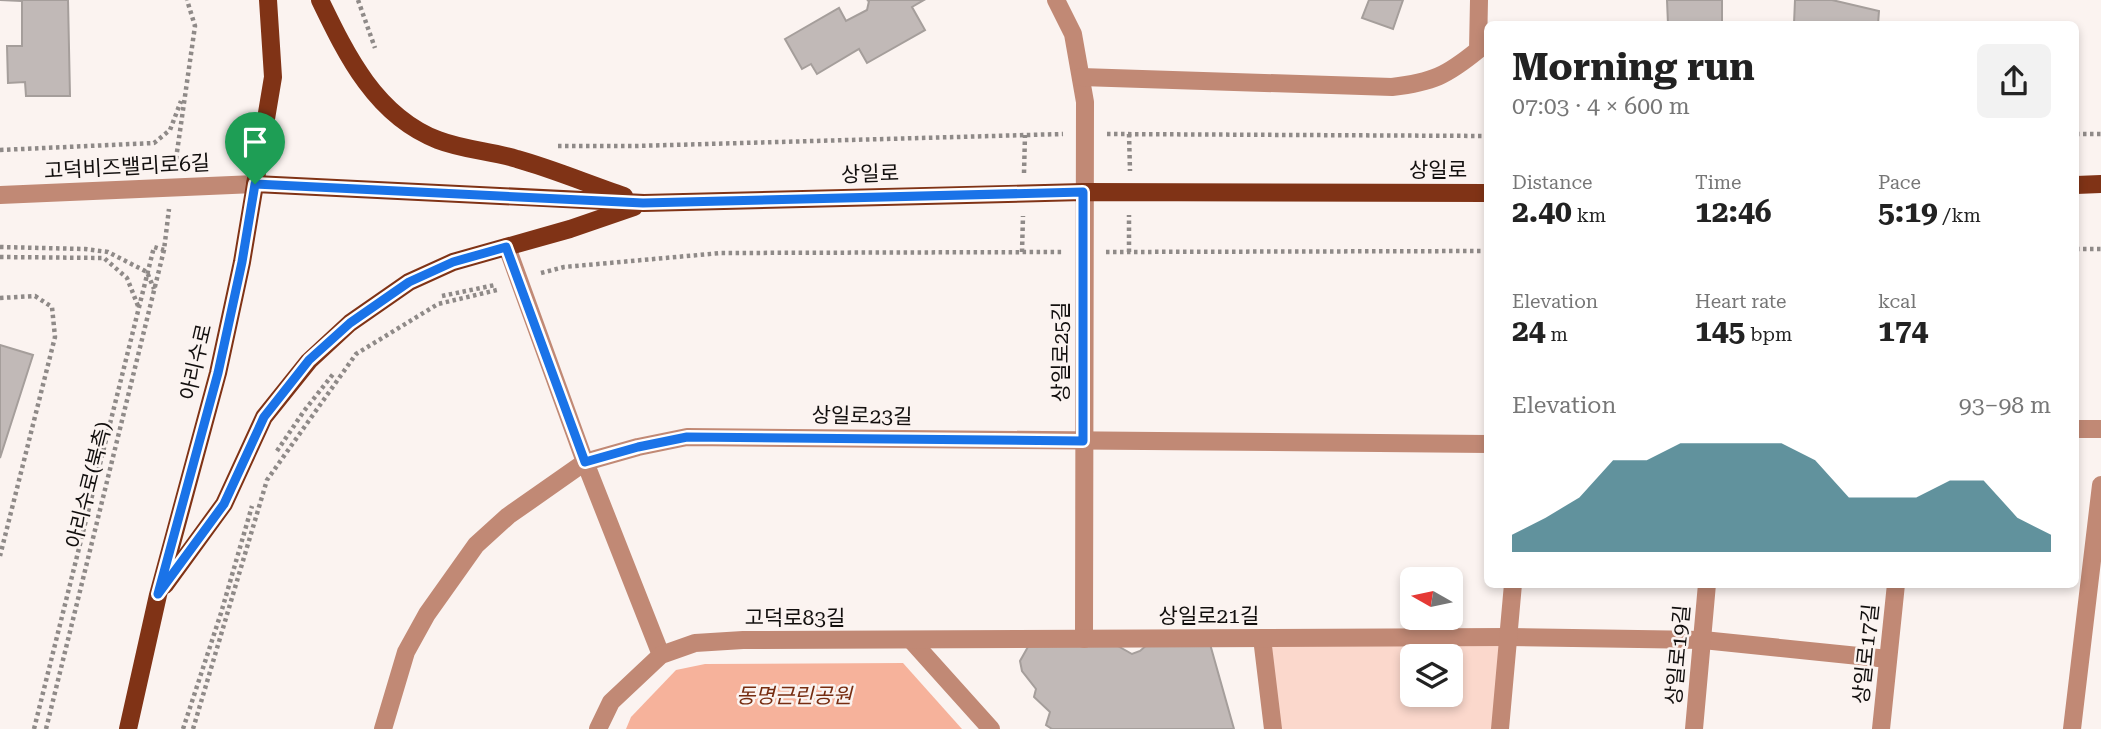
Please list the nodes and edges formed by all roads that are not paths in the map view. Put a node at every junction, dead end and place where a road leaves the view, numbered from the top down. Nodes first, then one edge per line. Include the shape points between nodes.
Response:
1 (268, 0) edge
2 (320, 0) edge
3 (1056, 0) edge
4 (1479, 0) edge
5 (1081, 77) junction
6 (255, 184) junction
7 (2101, 184) edge
8 (2079, 185) edge
9 (1083, 192) junction
10 (1484, 193) edge
11 (0, 195) edge
12 (643, 203) junction
13 (506, 247) junction
14 (2079, 429) edge
15 (2101, 429) edge
16 (1083, 441) junction
17 (1484, 444) edge
18 (585, 462) junction
19 (2101, 485) edge
20 (1513, 588) edge
21 (1707, 588) edge
22 (1896, 588) edge
23 (158, 594) junction
24 (1508, 637) junction
25 (1262, 638) junction
26 (1084, 639) junction
27 (911, 640) junction
28 (1703, 640) junction
29 (661, 655) junction
30 (1888, 659) junction
31 (128, 729) edge
32 (383, 729) edge
33 (598, 729) edge
34 (991, 729) edge
35 (1273, 729) edge
36 (1500, 729) edge
37 (1694, 729) edge
38 (1881, 729) edge
39 (2071, 729) edge

1 - 6 main road, 아리수로 via 273,77
2 - 12 main road via 360,77 414,130 474,151 516,158
3 - 5 street, 상일로25길 via 1073,34
4 - 5 street via 1478,50 1450,72 1424,83 1392,87
5 - 9 street, 상일로25길 via 1085,102
6 - 11 street, 고덕비즈밸리로6길
6 - 12 main road, 상일로
6 - 23 main road, 아리수로 via 218,373
7 - 8 main road
9 - 10 main road, 상일로
9 - 12 main road, 상일로
9 - 16 street, 상일로25길
12 - 13 main road
13 - 18 street
13 - 23 main road via 453,262 409,282 350,323 309,360 264,417 224,504
14 - 15 street
16 - 17 street, 상일로23길
16 - 18 street, 상일로23길 via 687,437
16 - 26 street, 상일로25길
18 - 29 street
18 - 32 street, 상일로23길 via 508,516 476,545 406,652
19 - 39 street
20 - 24 street
21 - 28 street, 상일로19길
22 - 30 street, 상일로17길
23 - 31 main road, 아리수로
24 - 25 street, 상일로21길
24 - 28 street, 상일로21길
24 - 36 street
25 - 26 street, 상일로21길
25 - 35 street
26 - 27 street, 상일로21길
27 - 29 street, 고덕로83길 via 743,640 695,643
27 - 34 street
28 - 30 street, 상일로21길
28 - 37 street, 상일로19길
29 - 33 street, 고덕로83길 via 611,702
30 - 38 street, 상일로17길

